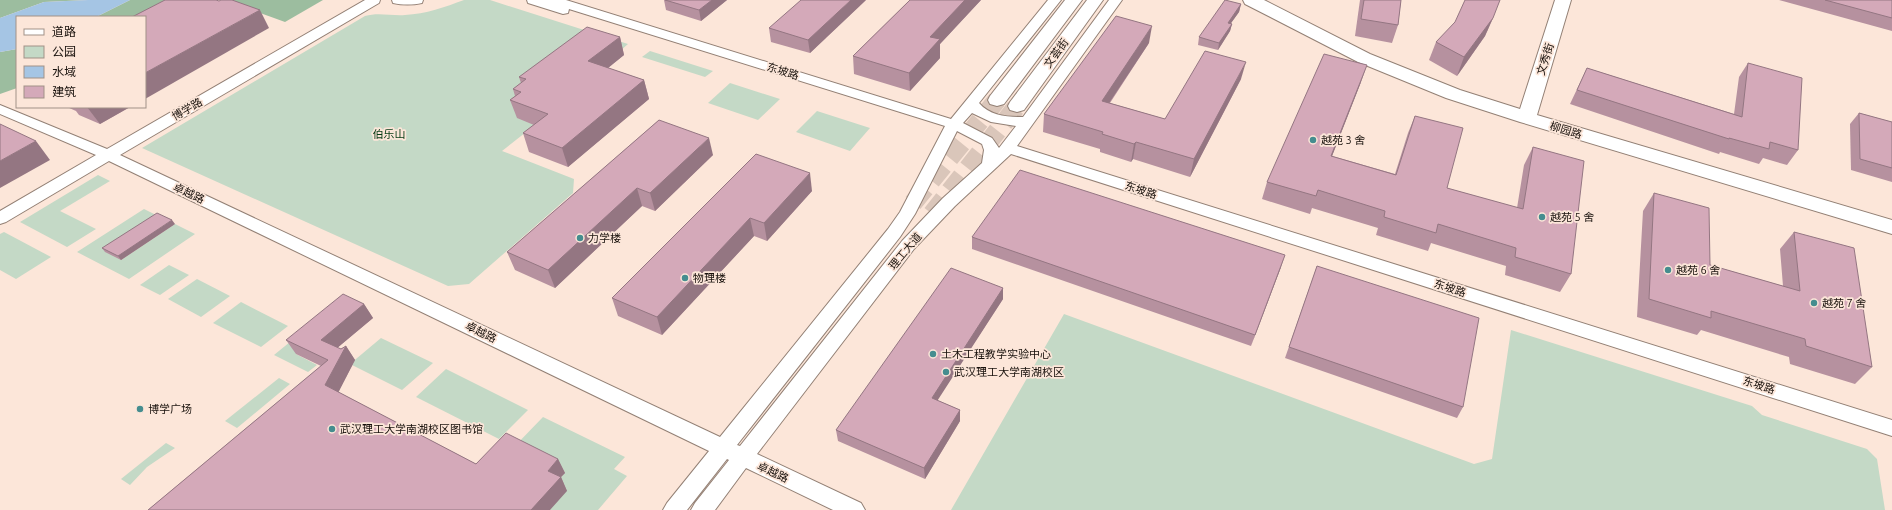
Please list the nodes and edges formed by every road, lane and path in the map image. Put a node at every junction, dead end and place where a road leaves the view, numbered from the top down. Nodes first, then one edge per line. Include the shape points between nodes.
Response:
1 (374, 0) edge
2 (398, 0) edge
3 (417, 0) edge
4 (533, 0) edge
5 (553, 0) edge
6 (1055, 0) edge
7 (1074, 0) edge
8 (1095, 0) edge
9 (1116, 0) edge
10 (1251, 0) edge
11 (1563, 0) edge
12 (997, 100) tunnel mouth
13 (971, 103) junction
14 (1017, 106) tunnel mouth
15 (0, 109) edge
16 (1528, 118) junction
17 (1027, 122) junction
18 (951, 128) junction
19 (1008, 148) junction
20 (108, 155) junction
21 (990, 164) junction
22 (0, 218) edge
23 (1892, 227) edge
24 (1892, 428) edge
25 (723, 448) junction
26 (743, 458) junction
27 (674, 510) edge
28 (702, 510) edge
29 (854, 510) edge

1 - 20 street, 博学路
2 - 3 street
4 - 18 street, 东坡路
5 - 18 street, 东坡路 via 917,112
6 - 13 street, 理工大道
7 - 12 street, 文荟街
8 - 14 street, 文荟街
9 - 17 street, 理工大道
10 - 16 street, 柳园路 via 1364,58 1434,87
11 - 16 street, 文秀街
13 - 17 street via 981,113 994,118
13 - 18 street, 理工大道
15 - 20 street, 卓越路
16 - 23 street, 柳园路
17 - 19 street, 理工大道
18 - 21 street, 东坡路 via 978,135 988,142 992,150
18 - 25 street, 理工大道 via 907,214 894,233
19 - 21 street, 理工大道
19 - 24 street, 东坡路
20 - 22 street, 博学路
20 - 25 street, 卓越路
21 - 26 street, 理工大道 via 908,245
25 - 26 street, 卓越路
25 - 27 street, 理工大道
26 - 28 street, 理工大道
26 - 29 street, 卓越路

